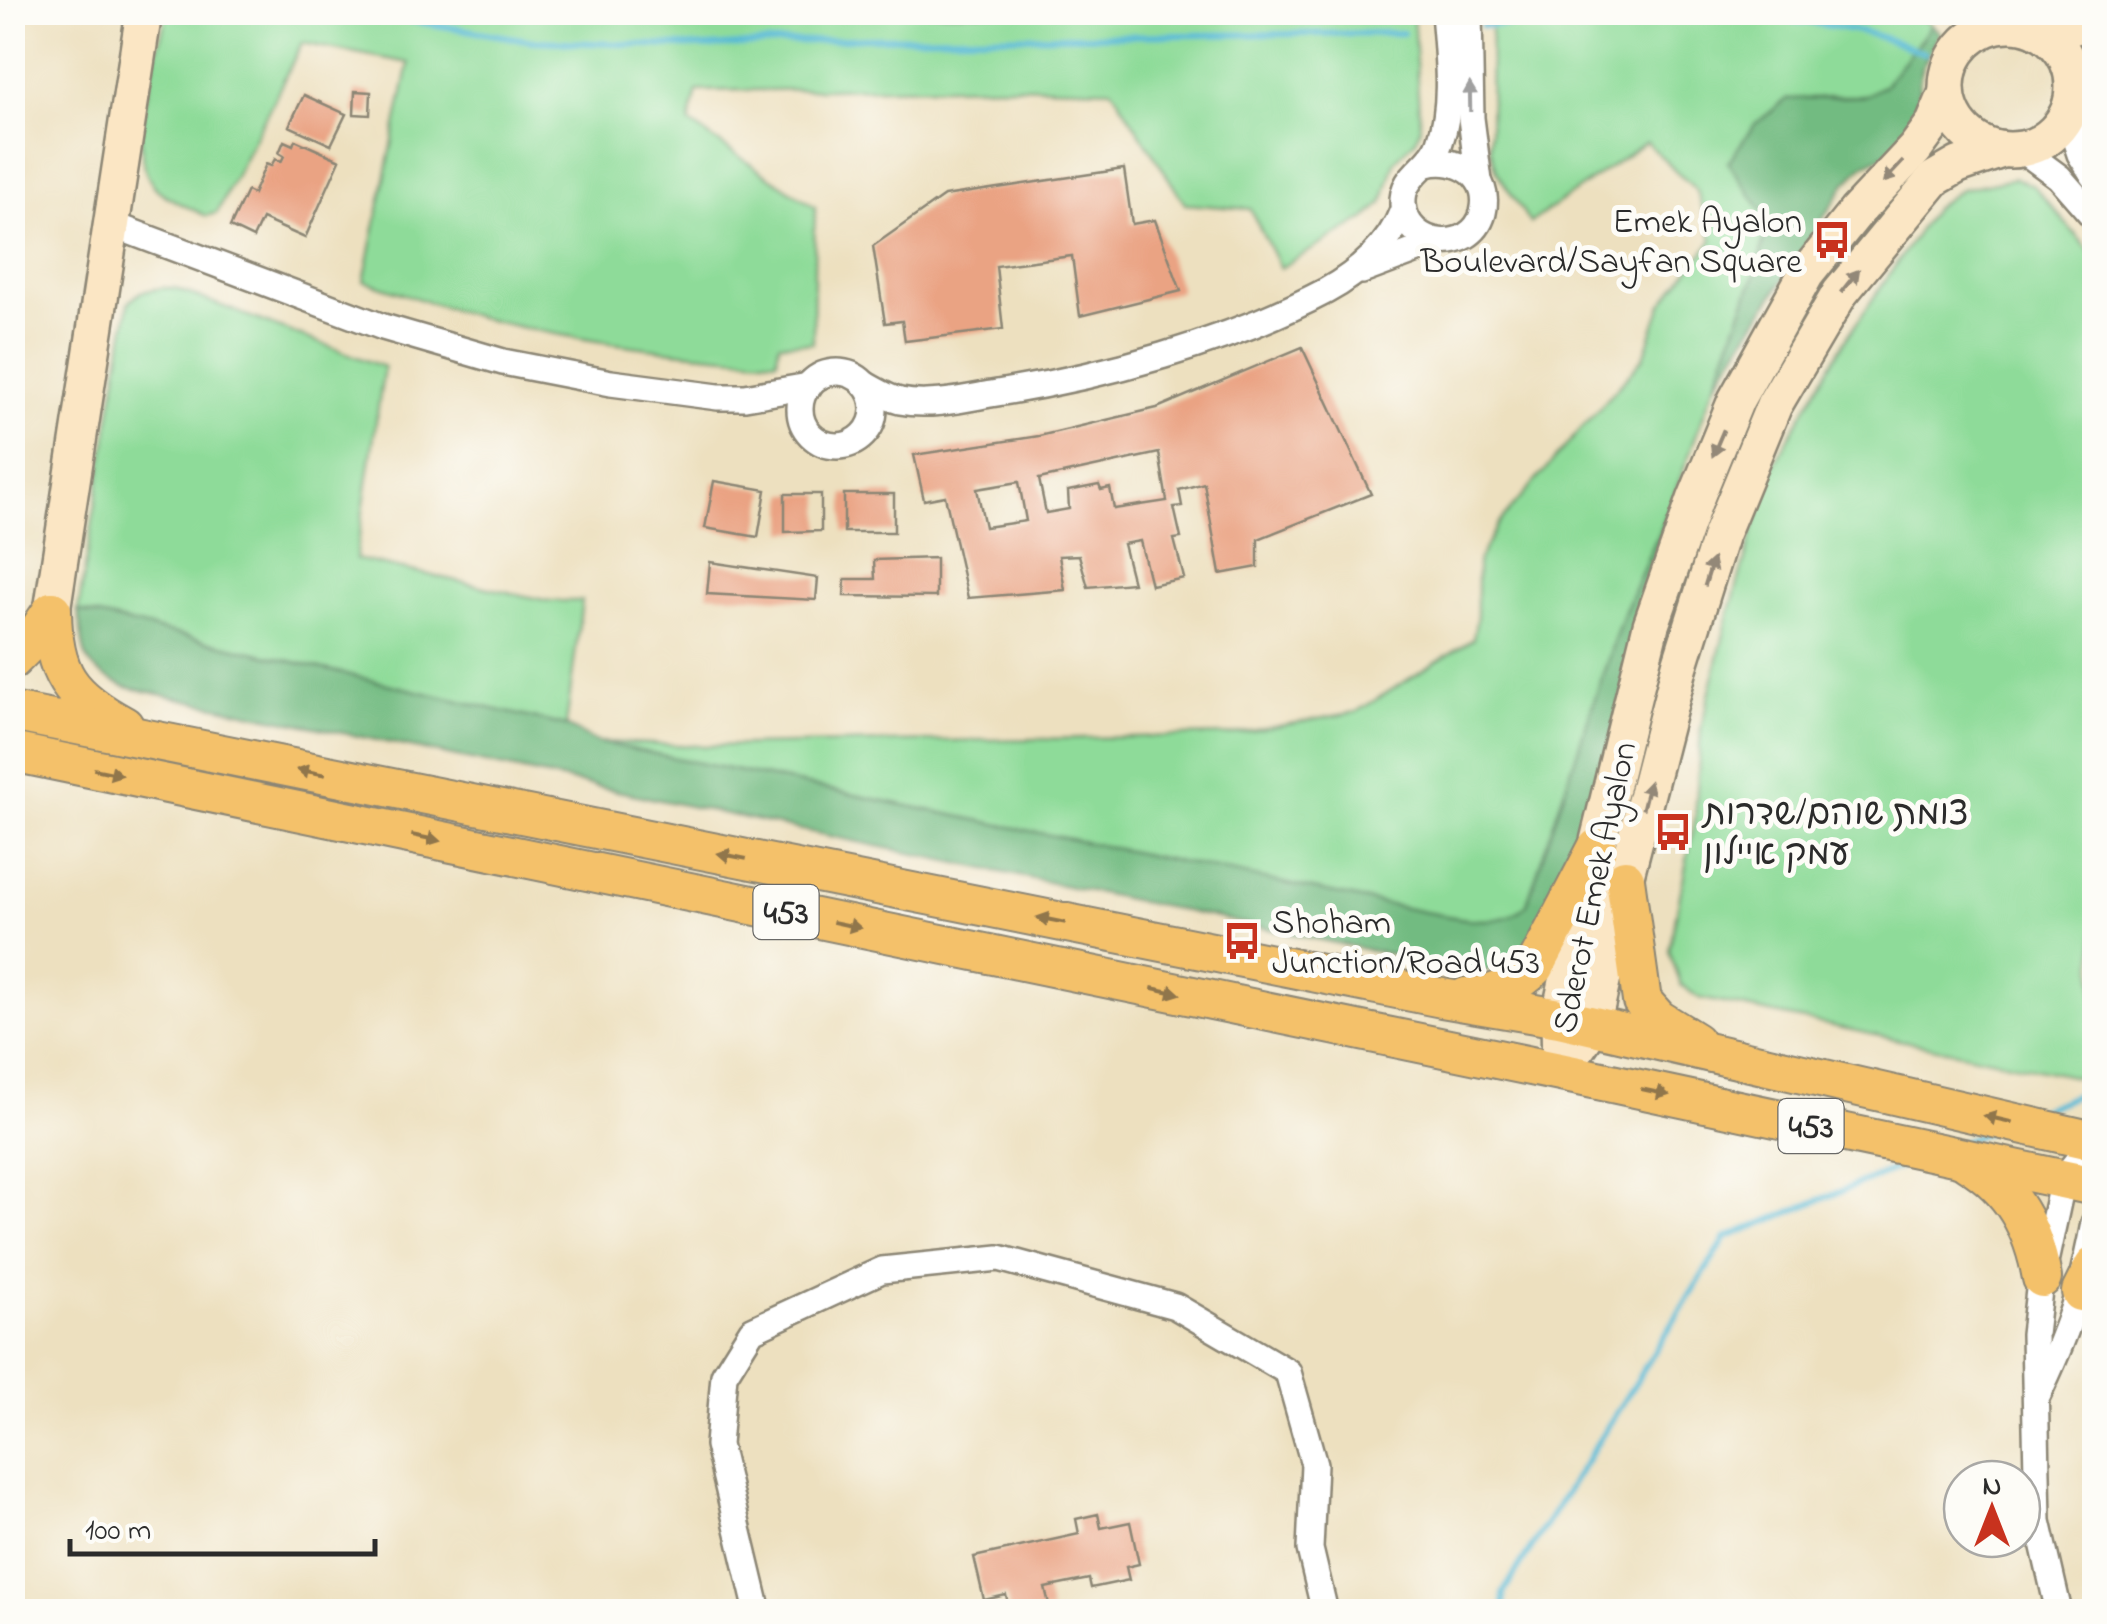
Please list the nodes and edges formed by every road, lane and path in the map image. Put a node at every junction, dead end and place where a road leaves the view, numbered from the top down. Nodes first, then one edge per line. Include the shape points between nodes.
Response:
1 (144, 12) edge
2 (1444, 12) edge
3 (1469, 12) edge
4 (2094, 20) edge
5 (2025, 23) edge
6 (1960, 30) edge
7 (1947, 92) junction
8 (2078, 92) edge
9 (2012, 150) junction
10 (1427, 164) junction
11 (2094, 176) edge
12 (1479, 182) junction
13 (1403, 210) junction
14 (2094, 217) edge
15 (113, 226) junction
16 (1439, 242) junction
17 (1348, 276) junction
18 (866, 385) junction
19 (809, 386) junction
20 (732, 397) junction
21 (931, 402) junction
22 (806, 428) junction
23 (867, 431) junction
24 (52, 610) junction
25 (12, 660) edge
26 (12, 712) edge
27 (148, 739) junction
28 (12, 752) edge
29 (1598, 848) junction
30 (1625, 879) junction
31 (1442, 998) junction
32 (1576, 1022) junction
33 (1728, 1059) junction
34 (1560, 1072) junction
35 (2094, 1143) edge
36 (1962, 1158) junction
37 (2079, 1183) edge
38 (2094, 1223) edge
39 (2042, 1278) junction
40 (2088, 1280) edge
41 (2034, 1402) junction
42 (758, 1612) edge
43 (1326, 1612) edge
44 (2059, 1612) edge

1 - 15 main road
2 - 10 street via 1447,105 1442,139
12 -> 3 street via 1470,118
4 - 5 main road via 2059,31
5 - 6 main road
5 - 8 main road via 2050,38 2069,62
6 - 7 main road
7 - 9 main road via 1964,131 1981,144
7 -> 29 main road, Sderot Emek Ayalon via 1915,149 1806,274 1736,400 1651,625
8 - 9 main road via 2047,138
8 - 11 street via 2080,154
9 - 14 street via 2059,177
30 -> 9 main road, Sderot Emek Ayalon via 1709,571 1774,405 1840,294 1934,179 1958,164
10 - 12 street via 1458,163
10 - 13 street via 1407,182
12 - 16 street via 1480,221 1462,238
13 - 16 street via 1413,230
13 - 17 street via 1385,242
15 - 20 street via 383,326 503,362 611,384
15 - 24 main road
16 - 17 street
17 - 21 street via 1280,311 1168,353 1063,382
18 - 19 street via 836,372
18 - 21 street via 902,401
18 - 23 street via 875,405
19 - 20 street
19 - 22 street via 800,404
20 - 22 street
21 - 23 street
22 - 23 street via 834,446 855,442
24 - 25 main road
24 - 27 main road via 54,651 66,680 97,711
26 - 27 main road, 453
31 -> 27 main road, 453
28 -> 34 main road, 453
29 - 31 main road via 1547,949 1522,980 1481,997
29 - 32 main road, Sderot Emek Ayalon
30 - 32 main road, Sderot Emek Ayalon
30 - 33 main road via 1642,1001 1668,1026
31 - 32 main road, 453
32 - 33 main road, 453
32 - 34 main road, Sderot Emek Ayalon
35 -> 33 main road, 453
34 -> 36 main road, 453
35 - 37 street
36 - 37 main road, 453
36 - 39 main road via 2014,1202 2036,1245
37 - 39 street
38 - 40 street
39 - 41 street
40 - 41 street
41 - 44 street via 2038,1521
42 - 43 street via 718,1445 724,1374 752,1330 882,1270 999,1258 1175,1306 1288,1372 1314,1464 1310,1549

